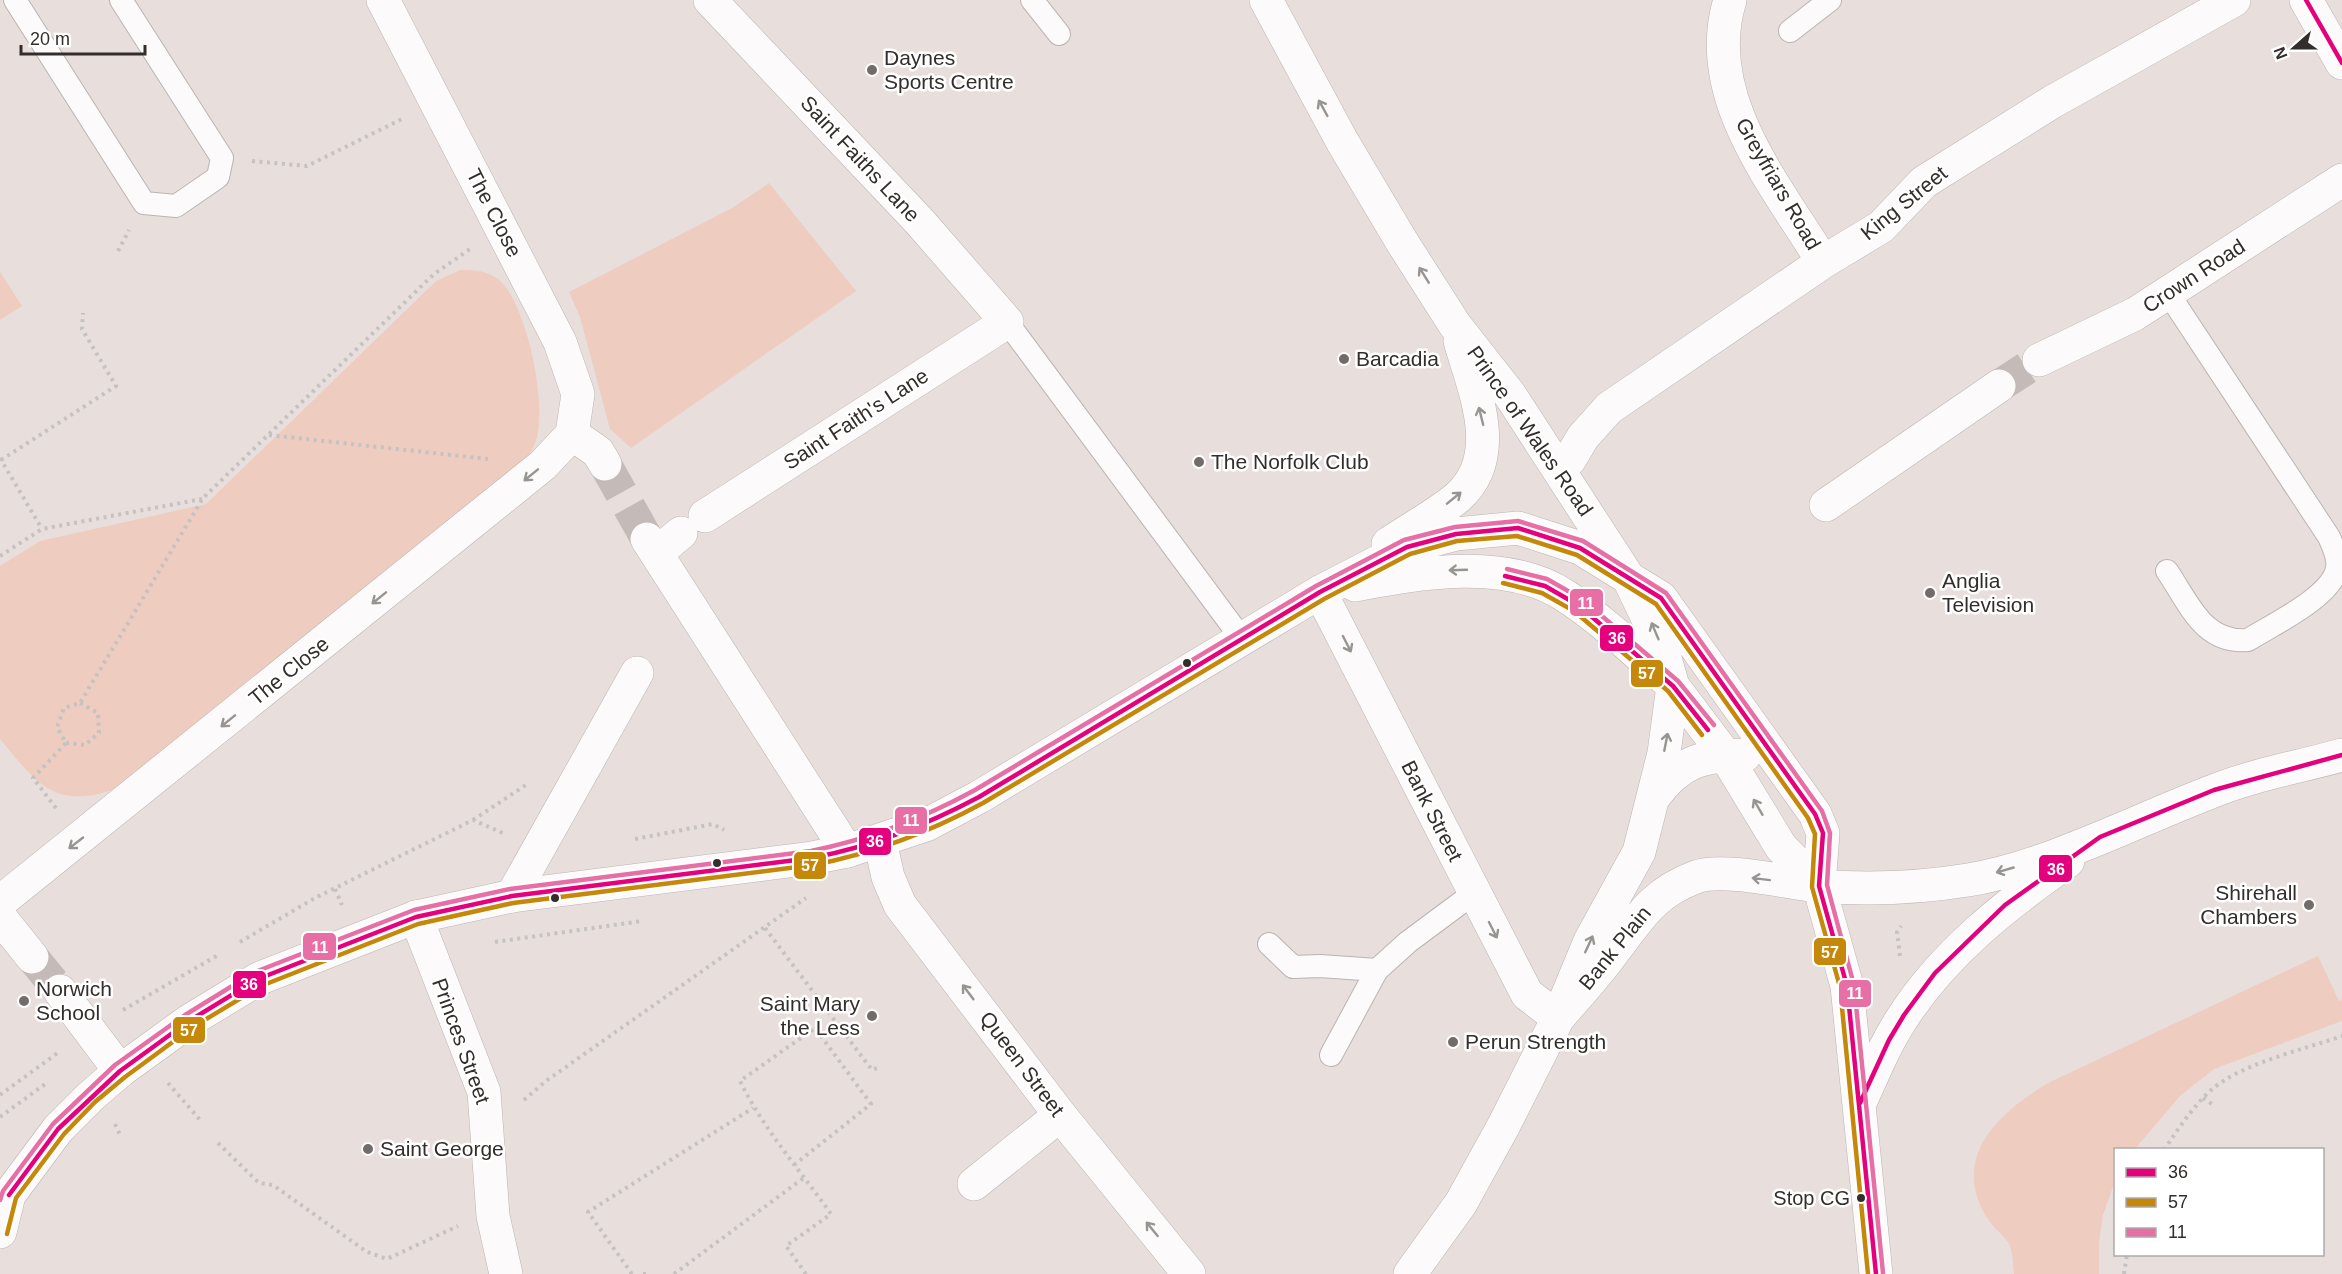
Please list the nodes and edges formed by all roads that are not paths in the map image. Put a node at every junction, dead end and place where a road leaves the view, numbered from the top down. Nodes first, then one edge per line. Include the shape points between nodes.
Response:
1 (15, 0) edge
2 (121, 0) edge
3 (383, 0) edge
4 (710, 0) edge
5 (1032, 0) edge
6 (1266, 0) edge
7 (1730, 0) edge
8 (1830, 0) edge
9 (2234, 0) edge
10 (2306, 0) edge
11 (1790, 31) dead end
12 (1059, 34) dead end
13 (2342, 63) edge
14 (2342, 180) edge
15 (1823, 262) junction
16 (2168, 293) junction
17 (1007, 322) junction
18 (1455, 325) junction
19 (2039, 360) tunnel mouth
20 (1999, 386) tunnel mouth
21 (572, 434) junction
22 (1570, 459) dead end
23 (605, 464) tunnel mouth
24 (1826, 505) dead end
25 (2167, 571) dead end
26 (1628, 577) junction
27 (1320, 592) junction
28 (1242, 639) junction
29 (636, 673) dead end
30 (1673, 686) junction
31 (1725, 755) junction
32 (2342, 755) edge
33 (1780, 762) junction
34 (1654, 796) junction
35 (2100, 837) junction
36 (880, 841) junction
37 (847, 851) junction
38 (1819, 886) junction
39 (1474, 893) junction
40 (512, 896) junction
41 (0, 902) edge
42 (0, 916) edge
43 (416, 917) junction
44 (1269, 944) dead end
45 (32, 957) tunnel mouth
46 (1377, 970) junction
47 (60, 991) tunnel mouth
48 (1558, 1018) junction
49 (1331, 1055) dead end
50 (120, 1071) junction
51 (1860, 1103) junction
52 (1060, 1115) junction
53 (974, 1184) dead end
54 (4, 1194) edge
55 (0, 1232) edge
56 (506, 1274) edge
57 (1189, 1274) edge
58 (1410, 1274) edge
59 (1876, 1274) edge

1 - 2 lane via 144,203 176,206 218,177 222,158
3 - 21 street, The Close via 560,342 578,394
4 - 17 street, Saint Faiths Lane via 920,222
5 - 12 lane
18 -> 6 street, Prince of Wales Road via 1342,141
7 - 15 street, Greyfriars Road via 1723,44 1734,104 1758,156
8 - 11 lane
9 - 15 street, King Street via 2052,102 1924,182 1881,227
10 - 13 street
14 - 16 street, Crown Road
15 - 22 street, King Street via 1609,408 1583,437
16 - 19 street, Crown Road via 2135,314
16 - 25 lane via 2330,537 2338,566 2333,581 2320,594 2248,640 2235,641 2210,632
17 - 28 lane
17 - 37 street, Saint Faith's Lane via 673,535 694,609
18 - 26 street, Prince of Wales Road via 1510,395
27 -> 18 street via 1458,497 1477,474 1484,424
20 - 24 street
21 - 23 street via 597,452
21 -> 41 street, The Close via 543,465
26 - 27 street via 1580,548 1518,528 1456,534 1407,547
30 -> 26 street, Prince of Wales Road via 1659,640
26 - 33 street via 1661,598
27 - 28 street
30 -> 27 street via 1563,594 1516,577 1465,570 1423,572
27 -> 39 street, Bank Street
28 - 36 street via 979,797 928,824
29 - 40 street
30 - 31 street, Prince of Wales Road
34 -> 30 street, Bank Plain via 1670,721
31 - 33 street, Bank Plain via 1753,754
31 - 34 street, Bank Plain via 1686,764 1669,776
38 -> 31 street, Prince of Wales Road via 1781,847
32 - 35 street via 2214,790
33 - 38 street via 1823,833
48 -> 34 street, Bank Plain via 1590,941 1639,852
35 -> 38 street, Bank Plain via 1970,879 1918,887
35 - 51 street via 2005,905 1935,973 1889,1040
36 - 37 street
52 -> 36 street, Queen Street via 900,905 888,877
37 - 40 street
38 -> 48 street, Bank Plain via 1716,875 1699,876 1681,884 1658,897 1634,921 1611,956
38 - 51 street via 1847,986
39 - 46 lane
39 -> 48 street, Bank Street via 1527,994
40 - 43 street
42 - 45 street
43 - 50 street via 258,979 189,1021
43 - 56 street, Princes Street via 484,1092 493,1216
44 - 46 lane via 1293,967
46 - 49 lane
47 - 50 street
48 - 58 street, Bank Plain via 1461,1203
50 - 54 street via 58,1129
51 - 59 street
52 - 53 street
57 -> 52 street, Queen Street
54 - 55 street

